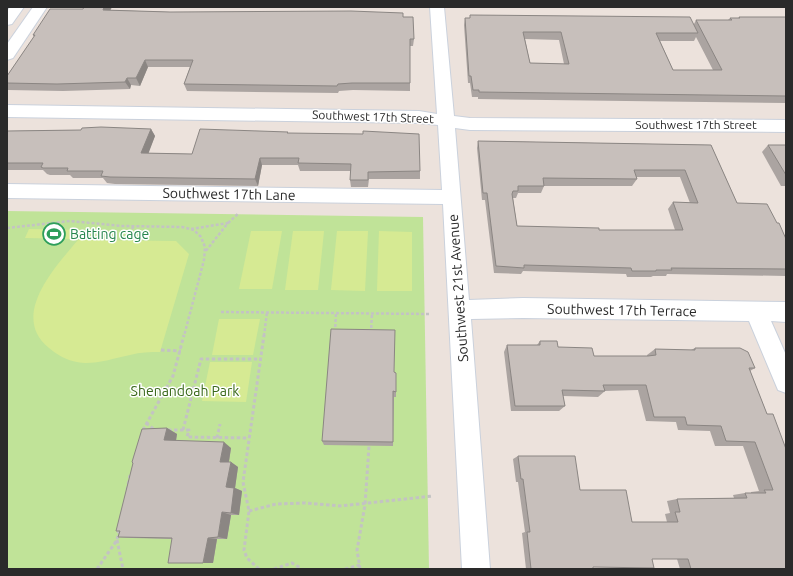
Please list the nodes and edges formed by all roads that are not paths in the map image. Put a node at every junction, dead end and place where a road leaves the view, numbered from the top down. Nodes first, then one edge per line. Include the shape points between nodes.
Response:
1 (17, 7) edge
2 (40, 7) edge
3 (436, 7) edge
4 (7, 21) edge
5 (7, 55) edge
6 (7, 111) edge
7 (446, 120) junction
8 (786, 126) edge
9 (7, 191) edge
10 (452, 197) junction
11 (459, 310) junction
12 (756, 311) junction
13 (786, 312) edge
14 (786, 382) edge
15 (476, 569) edge

1 - 4 main road
2 - 5 main road
3 - 7 street, Southwest 21st Avenue
6 - 7 street, Southwest 17th Street via 419,117
7 - 8 street, Southwest 17th Street via 470,124
7 - 10 street, Southwest 21st Avenue
9 - 10 street, Southwest 17th Lane
10 - 11 street, Southwest 21st Avenue
11 - 12 street, Southwest 17th Terrace via 523,308
11 - 15 street, Southwest 21st Avenue
12 - 13 street, Southwest 17th Terrace
12 - 14 street

